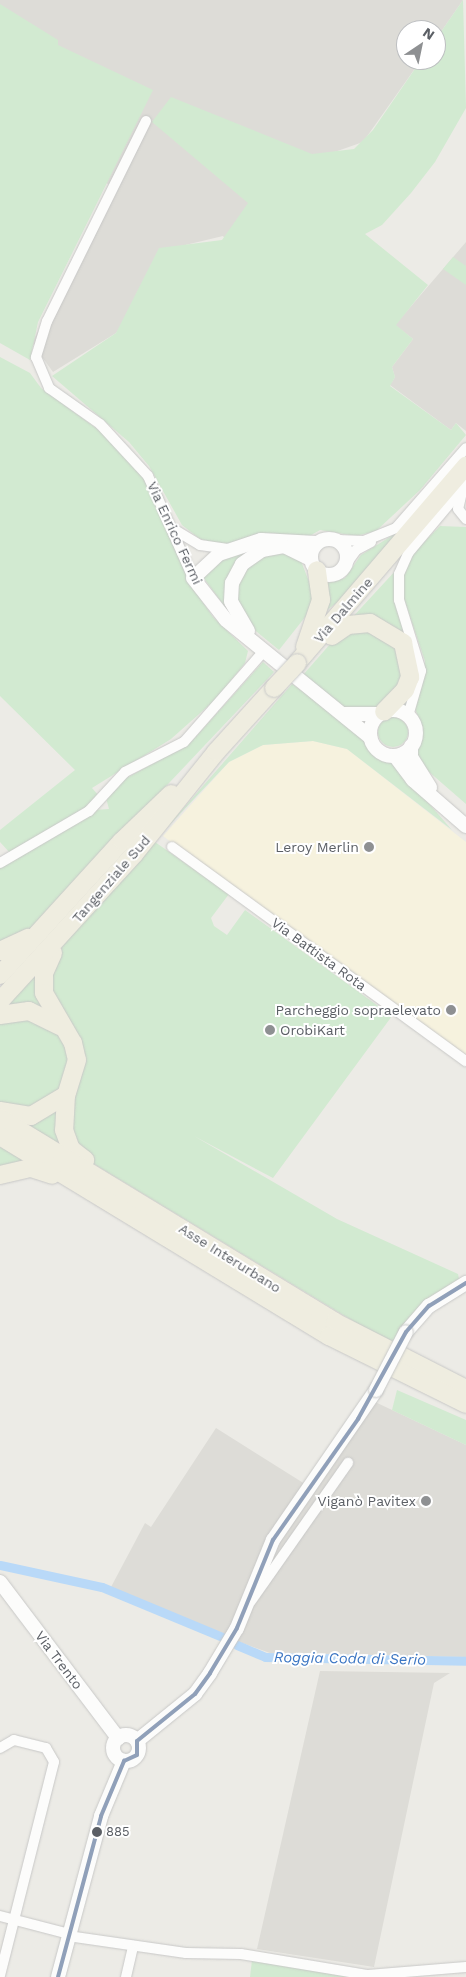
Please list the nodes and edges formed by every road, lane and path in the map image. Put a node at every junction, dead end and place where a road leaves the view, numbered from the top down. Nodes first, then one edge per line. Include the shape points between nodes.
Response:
1 (146, 121) dead end
2 (466, 448) edge
3 (466, 466) edge
4 (466, 485) edge
5 (466, 519) edge
6 (174, 530) junction
7 (380, 536) junction
8 (338, 540) junction
9 (316, 543) junction
10 (232, 550) junction
11 (409, 552) junction
12 (346, 564) junction
13 (314, 565) junction
14 (193, 578) junction
15 (332, 636) junction
16 (263, 652) junction
17 (297, 663) junction
18 (382, 713) junction
19 (343, 714) junction
20 (408, 716) junction
21 (370, 737) junction
22 (411, 746) junction
23 (216, 752) junction
24 (395, 756) junction
25 (438, 799) junction
26 (466, 826) edge
27 (172, 847) dead end
28 (0, 863) edge
29 (64, 905) junction
30 (63, 934) junction
31 (0, 951) edge
32 (0, 975) edge
33 (0, 1002) edge
34 (0, 1015) edge
35 (63, 1028) junction
36 (466, 1061) edge
37 (66, 1095) junction
38 (0, 1111) edge
39 (0, 1118) edge
40 (0, 1136) edge
41 (90, 1172) junction
42 (0, 1175) edge
43 (73, 1180) junction
44 (466, 1283) edge
45 (466, 1389) edge
46 (466, 1404) edge
47 (348, 1463) dead end
48 (0, 1582) edge
49 (244, 1610) junction
50 (118, 1738) junction
51 (137, 1741) junction
52 (0, 1748) edge
53 (124, 1761) junction
54 (0, 1916) edge
55 (14, 1920) junction
56 (69, 1935) junction
57 (133, 1946) junction
58 (466, 1967) edge
59 (0, 1976) edge
60 (368, 1976) edge
61 (58, 1977) edge
62 (126, 1977) edge

1 - 6 street, Via Enrico Fermi via 46,321 36,357 49,388 131,452 152,483
2 - 7 street via 403,522
3 - 17 highway, Via Dalmine
4 - 5 street via 458,509
4 - 11 street
6 - 10 street via 200,545
6 - 14 street, Via Enrico Fermi
7 - 8 street
7 - 12 street via 356,550
8 - 9 street via 327,538
8 - 12 street via 348,553
9 - 10 street via 272,538
9 - 13 street
10 - 14 street via 208,560
11 - 15 highway
11 - 20 street via 398,587 421,671
12 - 13 street via 333,575
13 - 16 street via 284,546 272,547 251,556 237,573 231,591 235,614
13 - 17 highway via 319,609
14 - 16 street, Via Enrico Fermi via 226,620
15 - 17 highway via 312,656
15 - 18 highway via 348,625 370,623 403,643 410,677 405,690
16 - 19 street, Via Enrico Fermi
16 - 28 street via 184,742 125,772 89,810
17 - 23 highway, Via Dalmine, bridge
18 - 19 street
18 - 20 street
18 - 21 street via 372,724
19 - 21 street, Via Enrico Fermi
20 - 22 street, Via Enrico Fermi via 416,734
21 - 24 street, Via Enrico Fermi via 382,753
22 - 24 street
22 - 25 street, Via Enrico Fermi via 416,768
23 - 29 highway, Tangenziale Sud via 104,860
23 - 30 highway, Tangenziale Sud
24 - 25 street, Via Enrico Fermi via 413,780
25 - 26 street, Via Enrico Fermi
27 - 36 street, Via Battista Rota
29 - 31 highway via 20,944
29 - 32 highway, Tangenziale Sud
30 - 33 highway, Tangenziale Sud
30 - 35 highway via 46,965 43,983 46,1001
34 - 35 highway via 29,1011
35 - 37 highway via 77,1060
37 - 38 highway via 31,1116
37 - 41 highway via 66,1140 86,1161
39 - 41 highway, Asse Interurbano
40 - 43 highway, Asse Interurbano
41 - 45 highway, Asse Interurbano via 335,1322
42 - 43 highway via 31,1168
43 - 46 highway, Asse Interurbano via 329,1336
44 - 49 street, bridge via 429,1306 406,1332 376,1390 273,1540
47 - 49 street
48 - 50 street, Via Trento
49 - 51 street via 228,1644 194,1694
50 - 51 street via 126,1735
50 - 53 street via 114,1751
51 - 53 street via 137,1755
52 - 55 street via 14,1740 46,1748 54,1762
53 - 56 street via 101,1816
54 - 55 street
55 - 56 street
55 - 59 street
56 - 57 street
56 - 61 street
57 - 60 street via 241,1954
57 - 62 street
58 - 60 street

